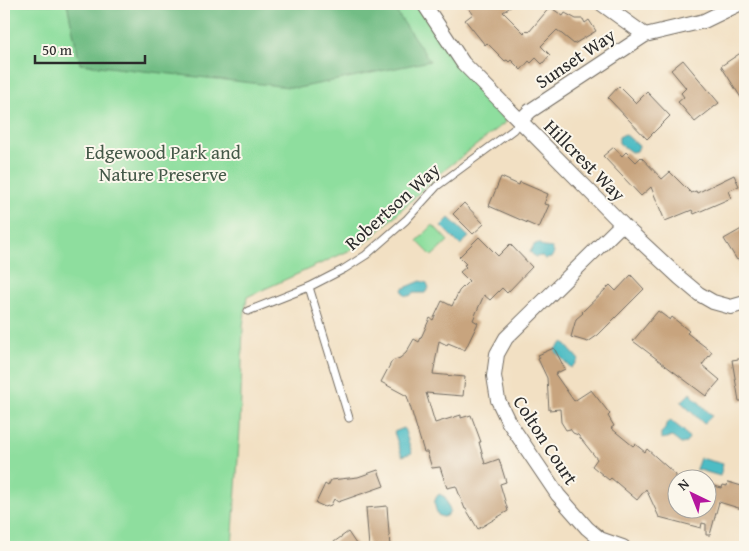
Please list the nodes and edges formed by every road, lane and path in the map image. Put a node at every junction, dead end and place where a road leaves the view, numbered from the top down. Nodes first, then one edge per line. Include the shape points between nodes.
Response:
1 (424, 4) edge
2 (602, 4) edge
3 (739, 4) edge
4 (645, 34) junction
5 (520, 121) junction
6 (622, 224) junction
7 (309, 287) junction
8 (745, 303) edge
9 (248, 311) dead end
10 (349, 418) dead end
11 (623, 547) edge

1 - 5 street, Hillcrest Way via 464,63
2 - 4 street
3 - 4 street, Sunset Way via 704,22
4 - 5 street, Sunset Way
5 - 6 street, Hillcrest Way
5 - 7 lane, Robertson Way via 513,130 437,186 406,220 366,255
6 - 8 street, Hillcrest Way via 699,294 713,302 731,306
6 - 11 street, Colton Court via 506,338 497,354 494,376 498,400 508,421 558,496 600,539
7 - 9 lane, Robertson Way
7 - 10 lane

